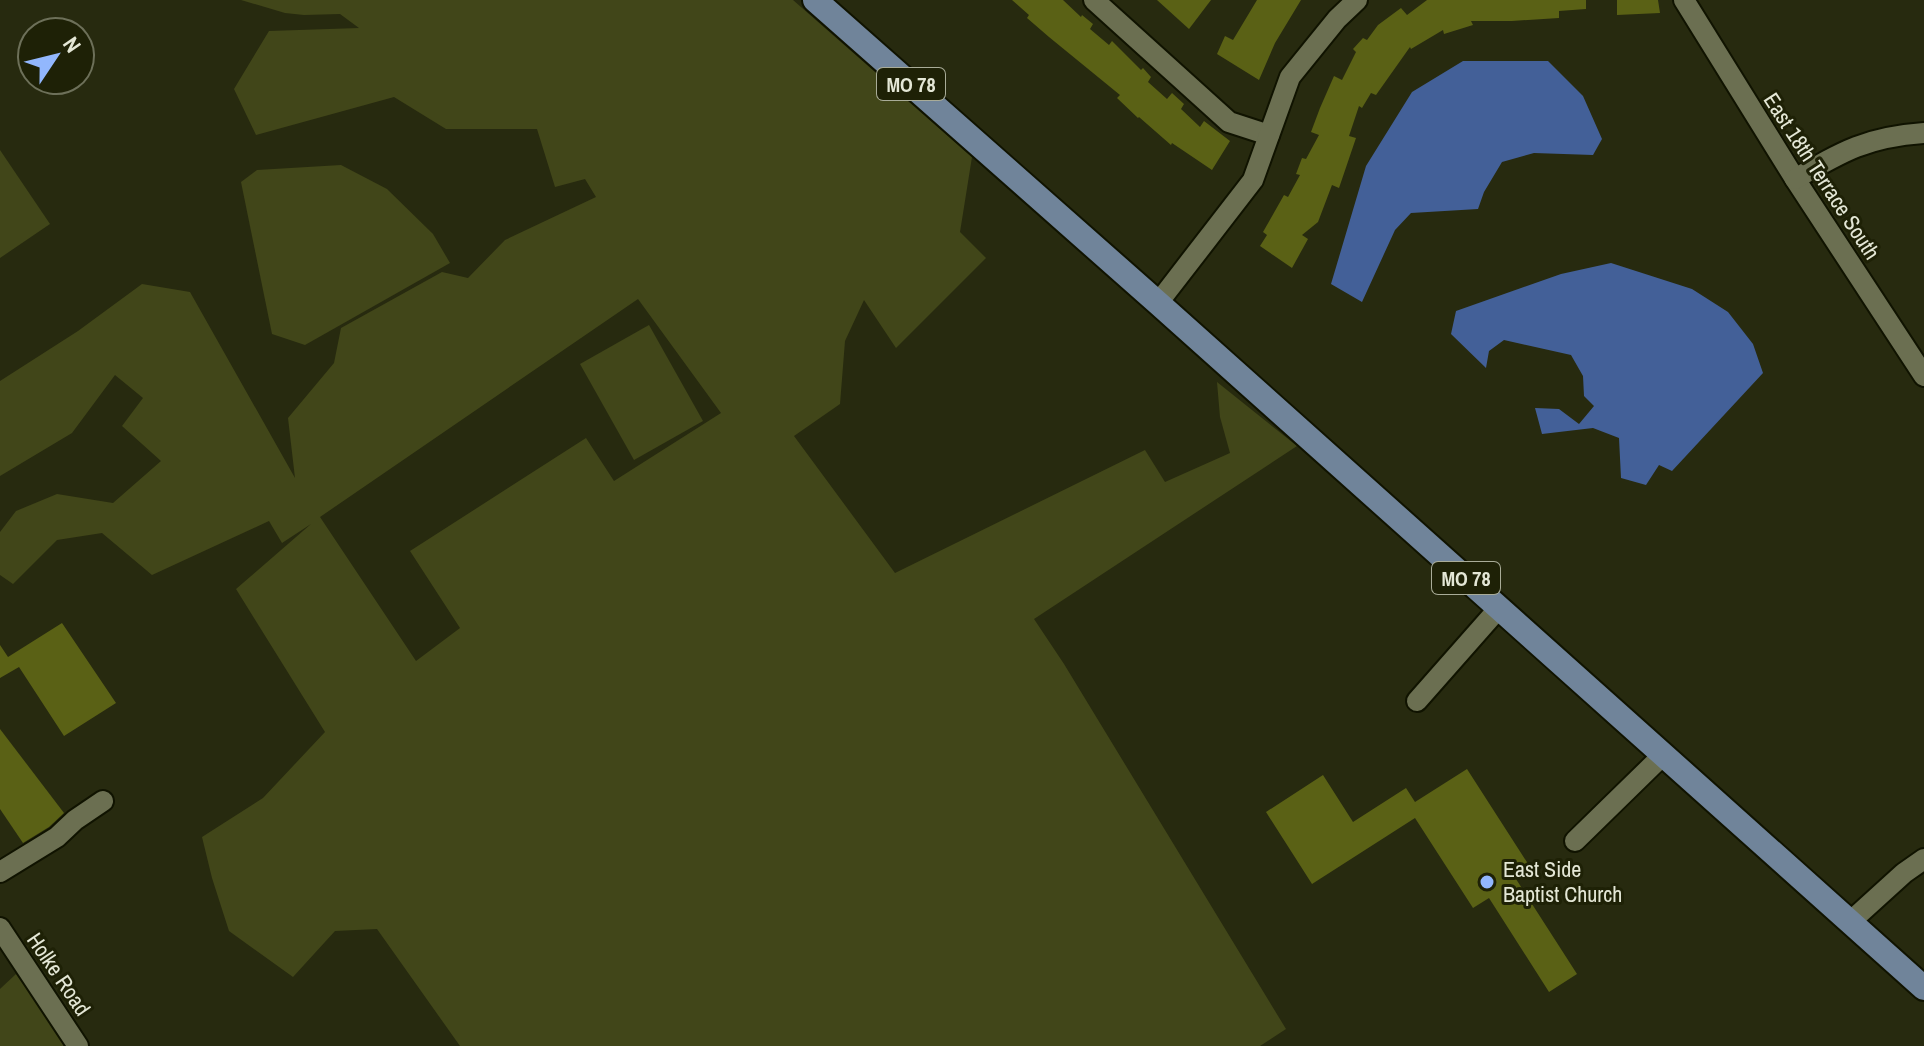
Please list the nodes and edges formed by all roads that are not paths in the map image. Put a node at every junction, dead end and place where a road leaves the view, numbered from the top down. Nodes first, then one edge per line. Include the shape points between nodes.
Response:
1 (815, 0) edge
2 (1357, 0) edge
3 (1684, 0) edge
4 (1105, 4) edge
5 (1924, 133) edge
6 (1269, 135) junction
7 (1795, 179) junction
8 (1158, 303) junction
9 (1924, 376) edge
10 (1499, 608) junction
11 (1417, 701) dead end
12 (1663, 755) junction
13 (103, 801) dead end
14 (1575, 841) dead end
15 (1924, 859) edge
16 (0, 872) edge
17 (1850, 922) junction
18 (0, 928) edge
19 (1924, 988) edge
20 (78, 1046) edge

1 - 8 main road, MO 78
2 - 6 street via 1290,77
3 - 7 street, East 18th Terrace South
4 - 6 street via 1229,122
5 - 7 street via 1856,145
6 - 8 street via 1253,180
7 - 9 street, East 18th Terrace South
8 - 10 main road, MO 78
10 - 11 street
10 - 12 main road, MO 78
12 - 14 street
12 - 17 main road, MO 78
13 - 16 street
15 - 17 street
17 - 19 main road, MO 78
18 - 20 street, Holke Road

